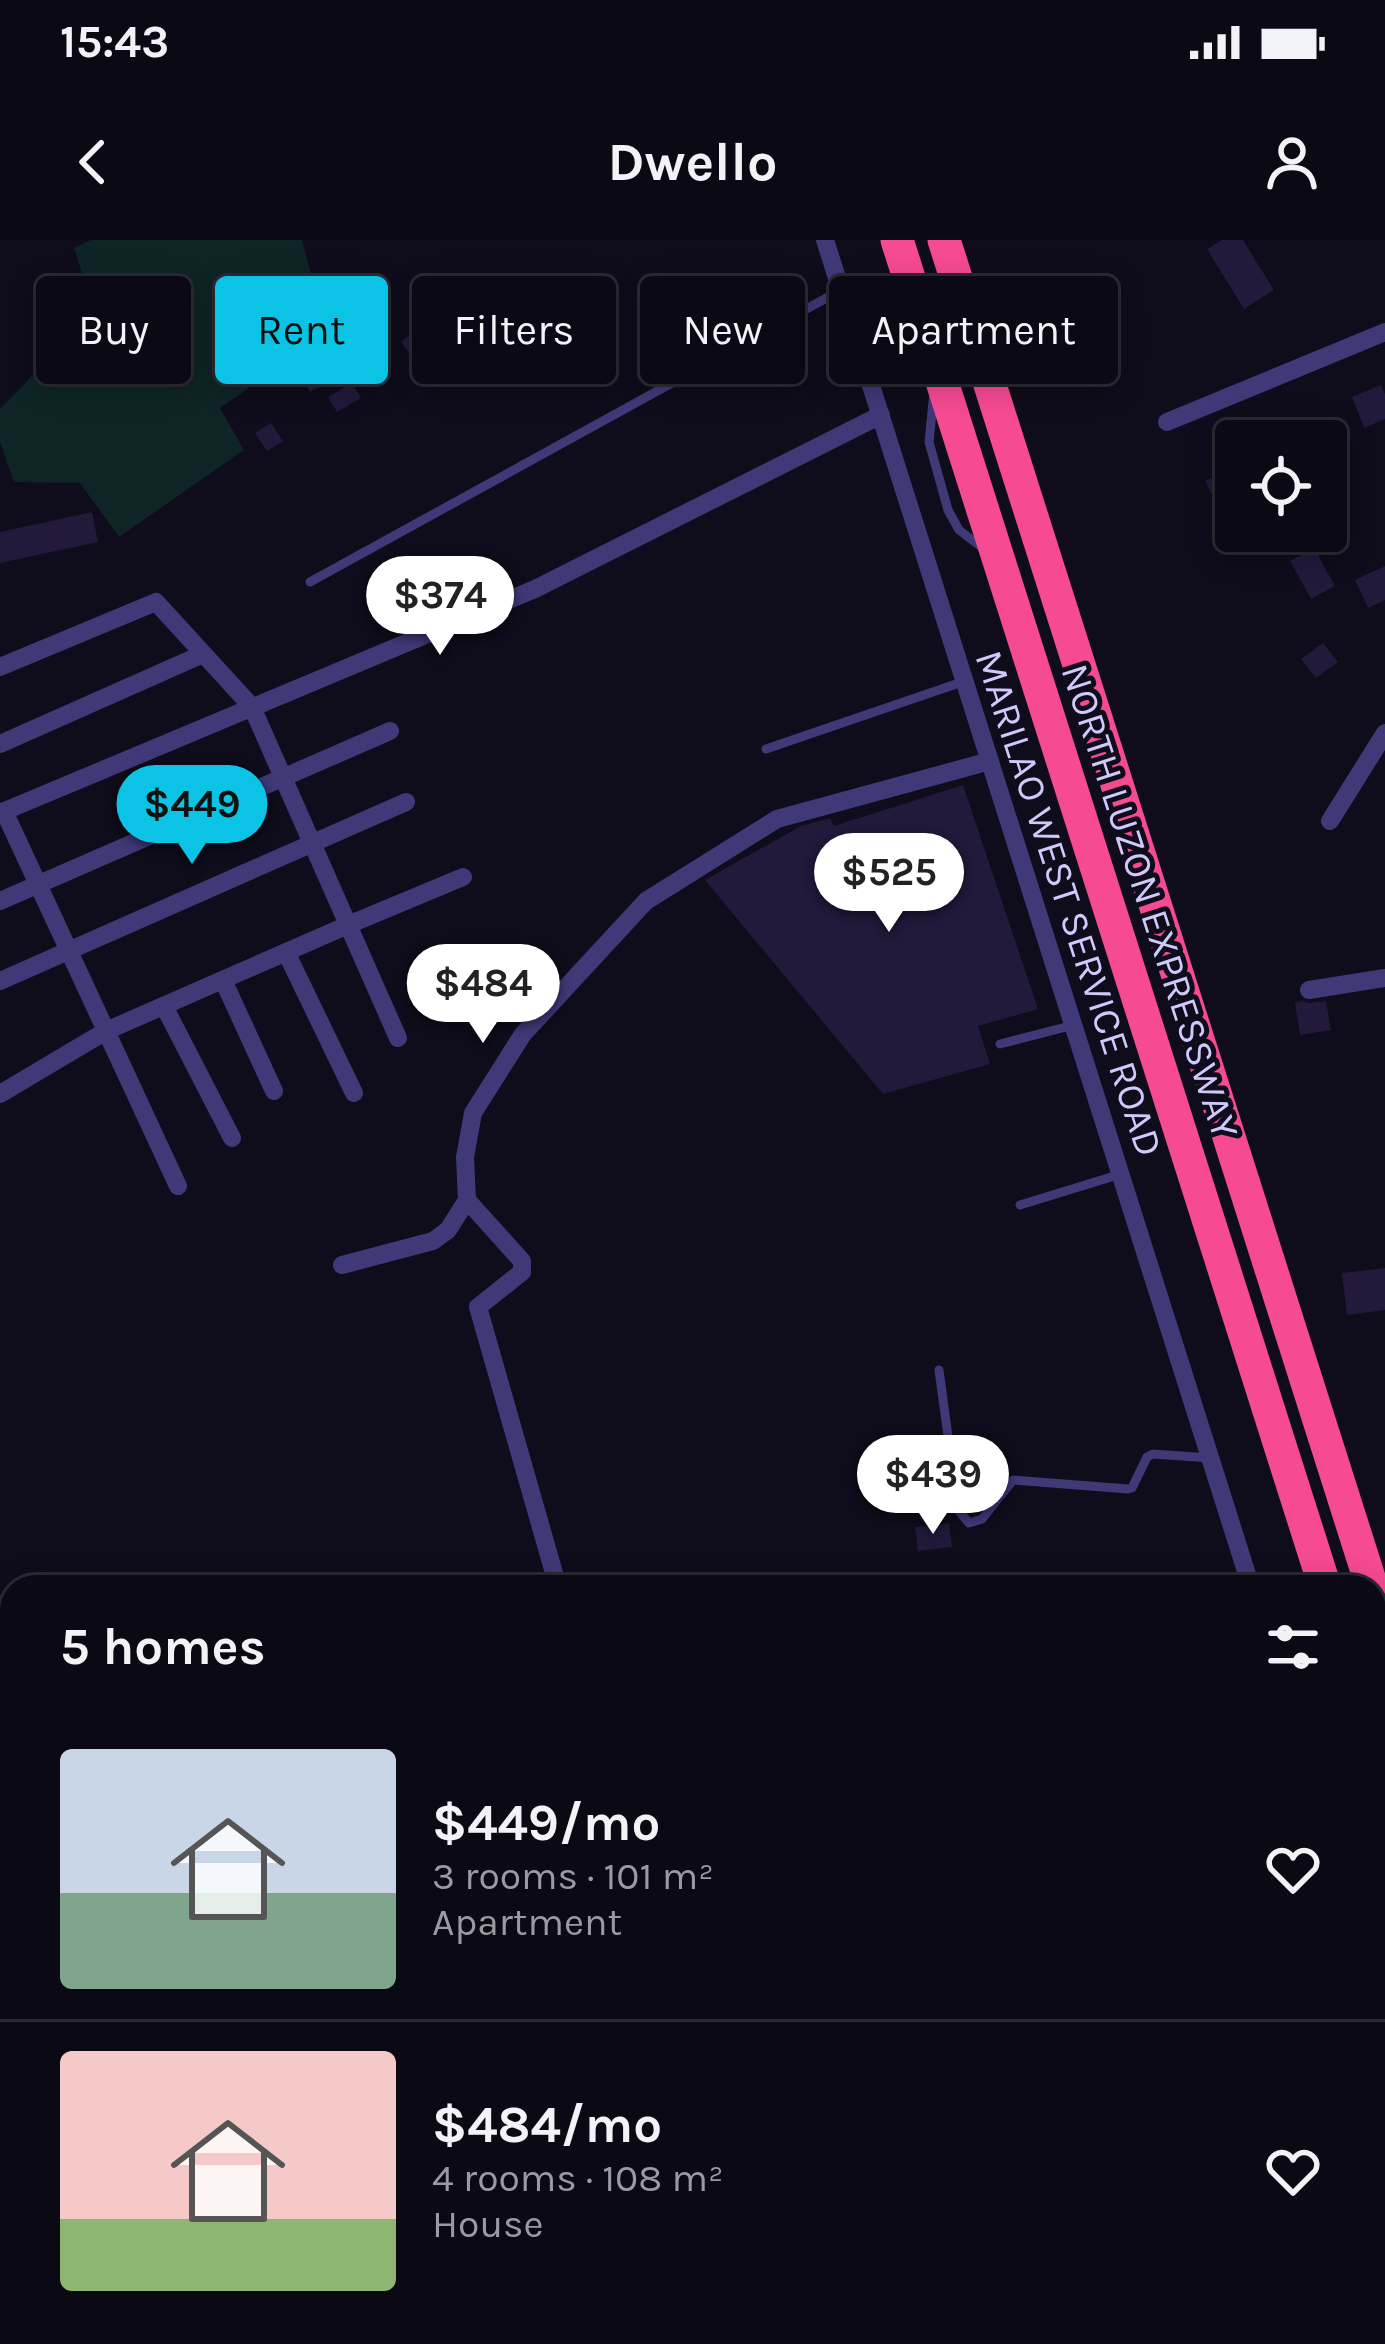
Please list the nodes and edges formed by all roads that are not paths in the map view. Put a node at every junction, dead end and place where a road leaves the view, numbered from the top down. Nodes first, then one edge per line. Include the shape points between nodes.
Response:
1 (825, 240) edge
2 (897, 240) edge
3 (944, 240) edge
4 (837, 276) edge
5 (829, 297) edge
6 (1385, 332) edge
7 (870, 384) edge
8 (880, 415) junction
9 (1167, 422) dead end
10 (310, 582) dead end
11 (203, 653) junction
12 (0, 667) edge
13 (964, 681) junction
14 (252, 707) junction
15 (390, 731) dead end
16 (1385, 733) edge
17 (0, 744) edge
18 (766, 749) dead end
19 (989, 761) junction
20 (284, 777) junction
21 (406, 802) dead end
22 (2, 812) edge
23 (1330, 821) dead end
24 (314, 843) junction
25 (463, 877) dead end
26 (38, 884) junction
27 (0, 901) edge
28 (348, 925) junction
29 (68, 950) junction
30 (286, 952) junction
31 (1385, 979) edge
32 (223, 980) junction
33 (0, 981) edge
34 (1309, 990) dead end
35 (164, 1006) junction
36 (1074, 1024) junction
37 (106, 1031) junction
38 (398, 1039) dead end
39 (1000, 1044) dead end
40 (274, 1091) dead end
41 (354, 1093) dead end
42 (0, 1094) edge
43 (232, 1138) dead end
44 (1121, 1174) junction
45 (178, 1186) dead end
46 (467, 1200) junction
47 (1020, 1204) dead end
48 (342, 1265) dead end
49 (939, 1370) dead end
50 (948, 1444) junction
51 (1210, 1457) junction
52 (868, 1460) dead end
53 (555, 1575) edge
54 (1247, 1575) edge
55 (1320, 1575) edge
56 (1368, 1575) edge

1 - 4 street, MARILAO WEST SERVICE ROAD
2 - 55 highway, NORTH LUZON EXPRESSWAY
3 - 56 highway, NORTH LUZON EXPRESSWAY
5 - 10 lane
6 - 9 street
7 - 8 street, MARILAO WEST SERVICE ROAD
8 - 13 street, MARILAO WEST SERVICE ROAD
8 - 14 street via 535,590
11 - 12 street via 156,602
11 - 14 street
11 - 17 street
13 - 18 lane
13 - 19 street, MARILAO WEST SERVICE ROAD
14 - 20 street
14 - 22 street
15 - 20 street
16 - 23 street
19 - 36 street, MARILAO WEST SERVICE ROAD
19 - 46 street via 777,819 646,902 524,1034 473,1113
20 - 24 street
20 - 26 street
21 - 24 street
22 - 26 street
24 - 28 street
24 - 29 street
25 - 28 street
26 - 27 street
26 - 29 street
28 - 30 street
28 - 38 street
29 - 33 street
29 - 37 street
30 - 32 street
30 - 41 street
31 - 34 street
32 - 35 street
32 - 40 street
35 - 37 street
35 - 43 street
36 - 39 lane
36 - 44 street, MARILAO WEST SERVICE ROAD
37 - 42 street
37 - 45 street
44 - 47 lane
44 - 51 street, MARILAO WEST SERVICE ROAD
46 - 48 street via 433,1241
46 - 53 street via 523,1261 522,1272 478,1307
49 - 50 lane
50 - 51 lane via 958,1510 969,1523 982,1519 1013,1480 1128,1489 1147,1456
50 - 52 lane
51 - 54 street, MARILAO WEST SERVICE ROAD

